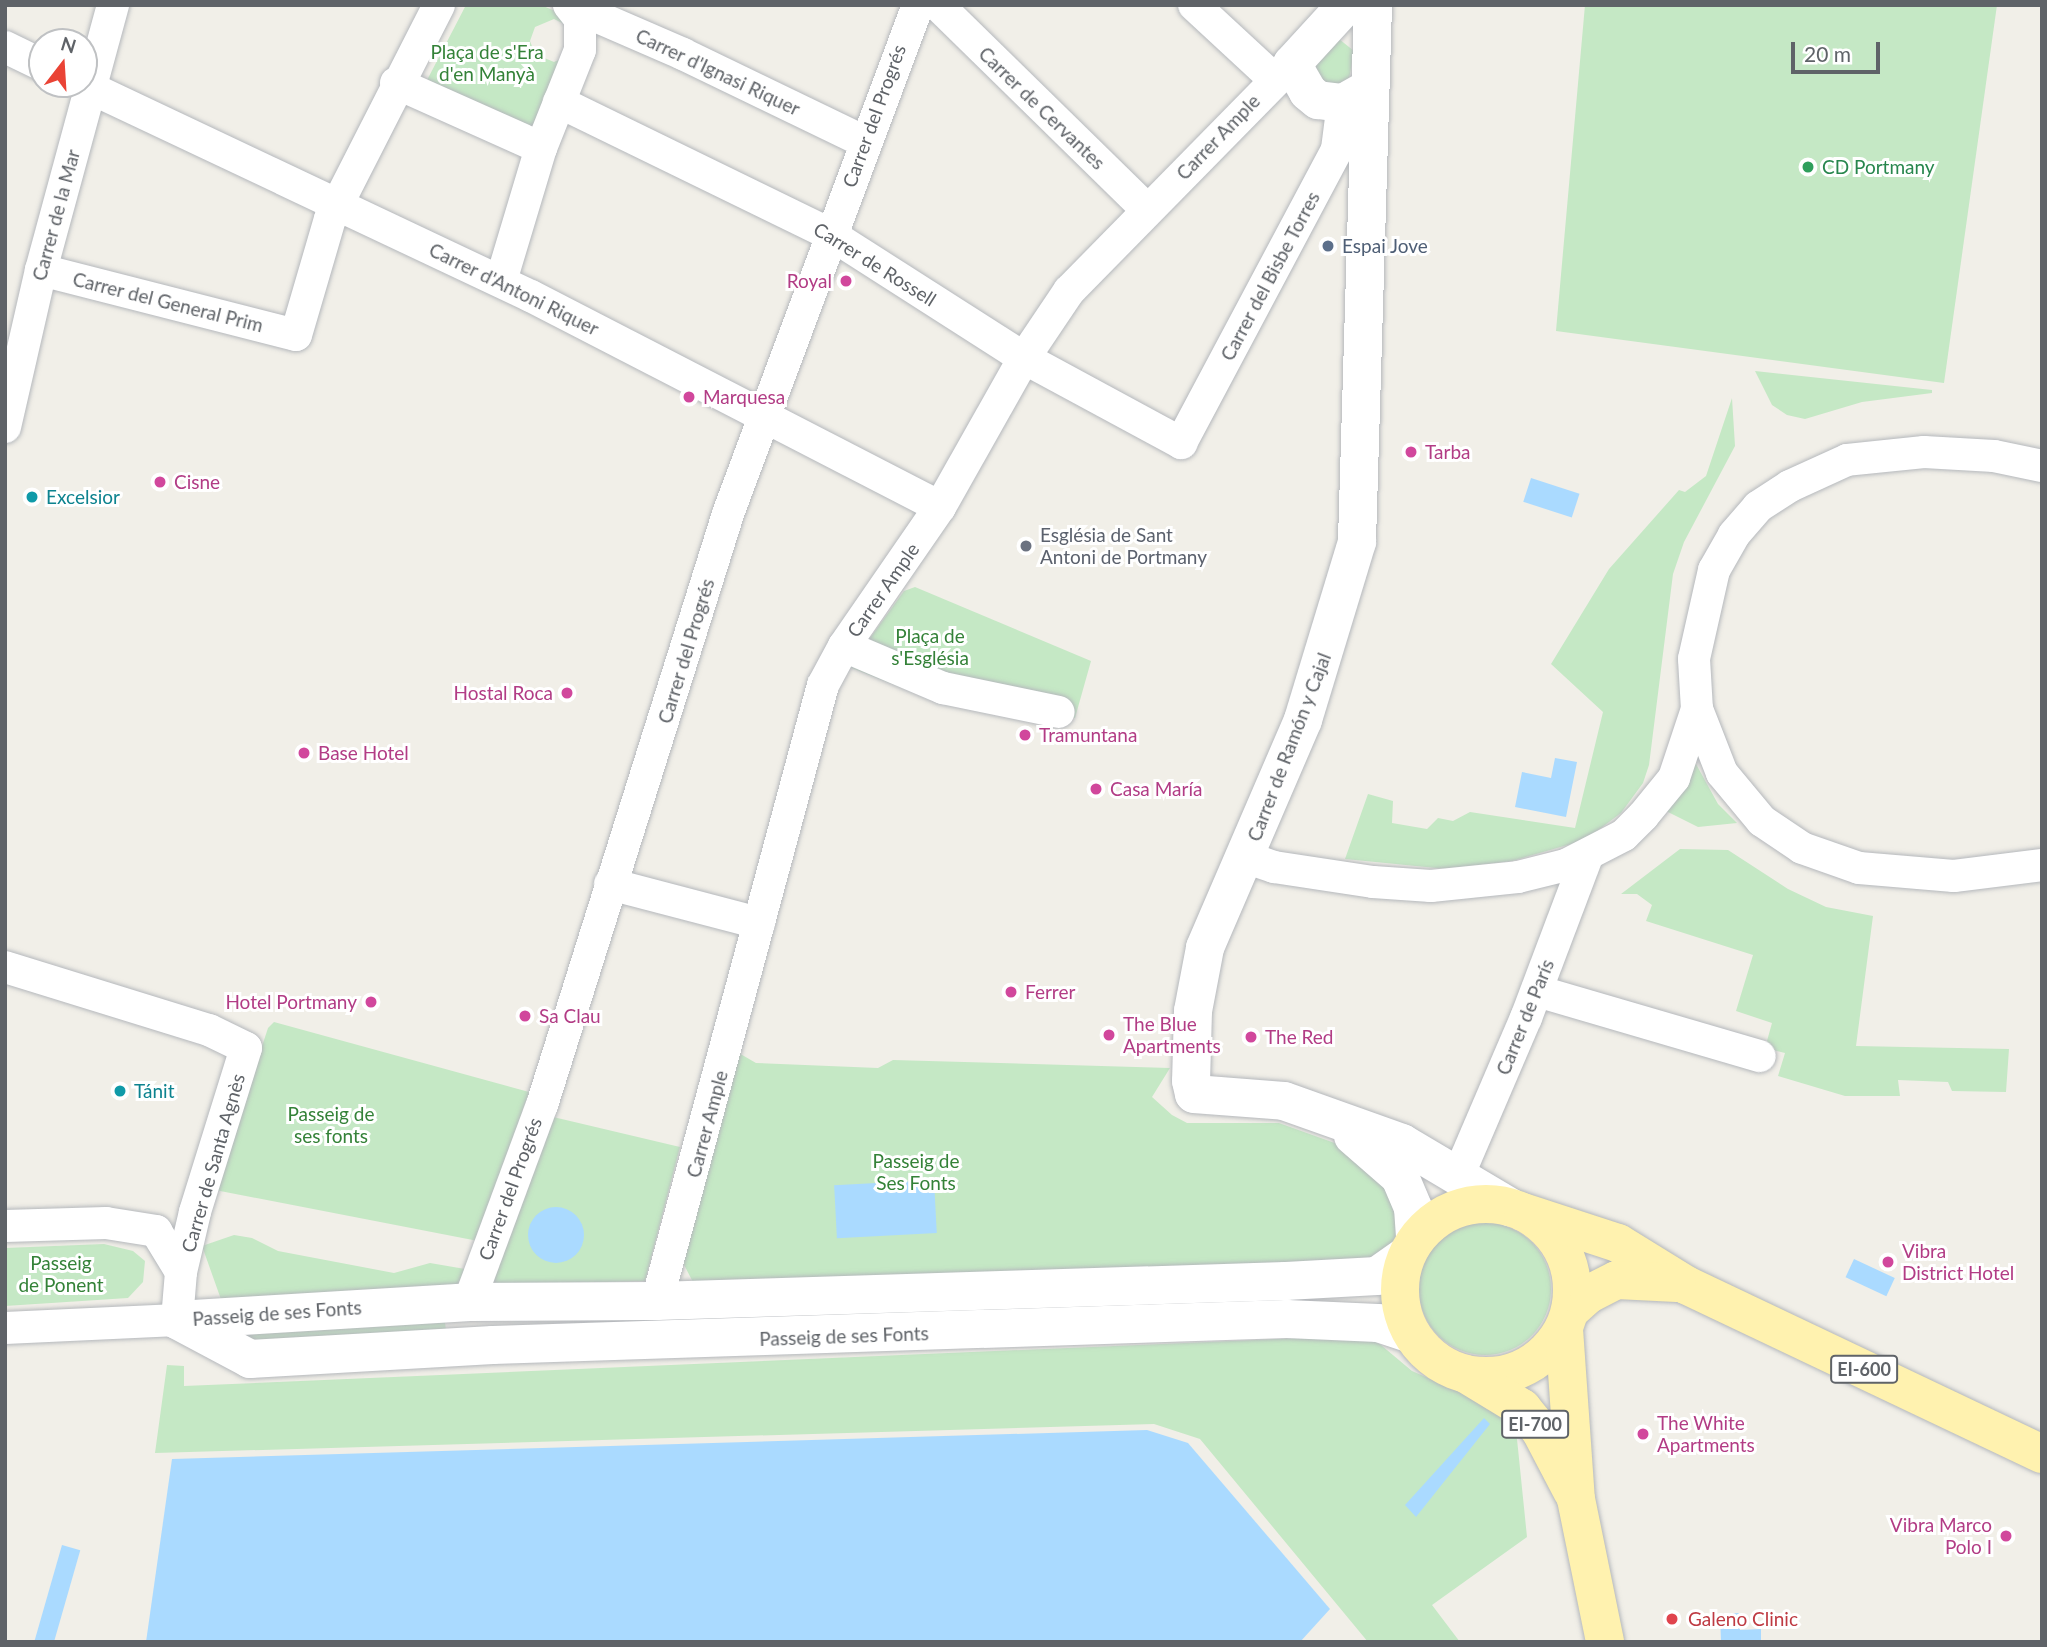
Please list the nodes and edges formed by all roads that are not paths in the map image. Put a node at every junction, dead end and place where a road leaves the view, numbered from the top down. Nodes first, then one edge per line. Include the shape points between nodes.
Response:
1 (113, 5) edge
2 (439, 5) edge
3 (569, 5) edge
4 (918, 5) edge
5 (938, 5) edge
6 (1194, 5) edge
7 (1373, 5) edge
8 (1339, 13) edge
9 (1371, 43) junction
10 (5, 47) edge
11 (98, 50) edge
12 (28, 58) edge
13 (1283, 72) junction
14 (396, 83) junction
15 (98, 92) edge
16 (1356, 96) junction
17 (83, 98) edge
18 (559, 102) junction
19 (865, 142) junction
20 (541, 148) junction
21 (336, 205) junction
22 (1147, 211) junction
23 (830, 234) junction
24 (41, 270) junction
25 (501, 282) junction
26 (1024, 358) junction
27 (9, 394) edge
28 (765, 414) junction
29 (5, 427) edge
30 (1181, 443) joint
31 (2042, 466) edge
32 (940, 507) junction
33 (844, 646) junction
34 (1697, 709) junction
35 (1059, 712) dead end
36 (1245, 858) junction
37 (1586, 859) junction
38 (2042, 865) edge
39 (610, 884) junction
40 (759, 923) junction
41 (5, 967) edge
42 (1537, 991) junction
43 (1760, 1056) dead end
44 (1326, 1116) junction
45 (1459, 1174) junction
46 (1517, 1210) junction
47 (195, 1212) junction
48 (5, 1226) edge
49 (156, 1231) junction
50 (1411, 1248) junction
51 (181, 1272) junction
52 (1686, 1285) junction
53 (469, 1301) junction
54 (657, 1301) junction
55 (1567, 1319) junction
56 (177, 1320) junction
57 (5, 1328) edge
58 (1411, 1334) junction
59 (645, 1342) junction
60 (493, 1345) junction
61 (1466, 1374) junction
62 (2042, 1454) edge
63 (1576, 1499) junction
64 (1605, 1642) edge

1 - 11 street, Carrer de la Mar
2 - 14 street
3 - 18 street via 580,19 583,36
3 - 19 street, Carrer d'Ignasi Riquer
4 - 19 street, Carrer del Progrés
5 - 22 street, Carrer de Cervantes
6 - 13 street
7 - 9 street, Carrer de Ramón y Cajal
8 - 9 street
8 - 13 street, Carrer Ample
9 - 16 street, Carrer de Ramón y Cajal
10 - 12 street
13 - 16 street via 1330,104
13 - 22 street, Carrer Ample
14 - 20 street
14 - 21 street
15 - 21 street, Carrer d'Antoni Riquer
16 - 30 street, Carrer del Bisbe Torres via 1338,149
16 - 36 street, Carrer de Ramón y Cajal via 1357,542 1303,720
17 - 24 street, Carrer de la Mar
18 - 20 street
18 - 23 street, Carrer de Rossell
19 - 23 street, Carrer del Progrés
20 - 25 street
21 - 24 street, Carrer del General Prim via 296,335
21 - 25 street, Carrer d'Antoni Riquer
22 - 26 street, Carrer Ample via 1069,291
23 - 26 street, Carrer de Rossell
23 - 28 street, Carrer del Progrés
24 - 27 street, Carrer de la Mar
25 - 28 street, Carrer d'Antoni Riquer
26 - 30 street, Carrer de Rossell
26 - 32 street, Carrer Ample
27 - 29 street, Carrer de la Mar
28 - 32 street, Carrer d'Antoni Riquer
28 - 39 street, Carrer del Progrés via 729,511
31 - 34 street via 1994,456 1924,452 1847,460 1790,486 1758,507 1734,535 1714,570 1694,659
32 - 33 street, Carrer Ample
33 - 35 street via 943,688
33 - 40 street, Carrer Ample via 813,715
34 - 37 street via 1674,778 1643,816
34 - 38 street via 1722,774 1762,821 1801,848 1859,868 1954,876
36 - 37 street via 1373,883 1431,886 1518,877
36 - 44 street, Carrer de Ramón y Cajal via 1218,913 1195,983 1189,1059 1194,1094 1284,1101
37 - 42 street, Carrer de París
39 - 40 street
39 - 53 street, Carrer del Progrés via 542,1105
40 - 54 street, Carrer Ample
41 - 47 street, Carrer de Santa Agnès via 209,1030 247,1048
42 - 43 street
42 - 45 street, Carrer de París
44 - 45 street, Carrer de Ramón y Cajal via 1402,1143
44 - 50 street, Carrer de Ramón y Cajal via 1400,1177 1413,1208
45 - 46 street, Carrer de Ramón y Cajal
46 - 50 main road via 1478,1204 1457,1209 1430,1224
46 - 52 main road, EI-600 via 1618,1243
46 - 55 main road via 1547,1229 1564,1253 1572,1280
47 - 49 street
47 - 51 street, Carrer de Santa Agnès
48 - 49 street via 106,1223
49 - 51 street
50 - 54 street, Passeig de ses Fonts via 1377,1276
50 - 58 main road via 1399,1287
51 - 56 street, Carrer de Santa Agnès
52 - 55 main road, EI-600 via 1628,1278 1589,1294
52 - 62 main road, EI-600
53 - 54 street, Passeig de ses Fonts
53 - 56 street, Passeig de ses Fonts
53 - 60 street
54 - 59 street
55 - 61 main road via 1547,1352 1523,1368 1495,1376
55 - 63 main road, EI-700
56 - 57 street
56 - 60 street, Passeig de ses Fonts via 250,1359
58 - 59 street, Passeig de ses Fonts via 1378,1323 1287,1319
58 - 61 main road via 1435,1360
59 - 60 street, Passeig de ses Fonts
61 - 63 main road, EI-700 via 1522,1408 1540,1430
63 - 64 main road, EI-700

